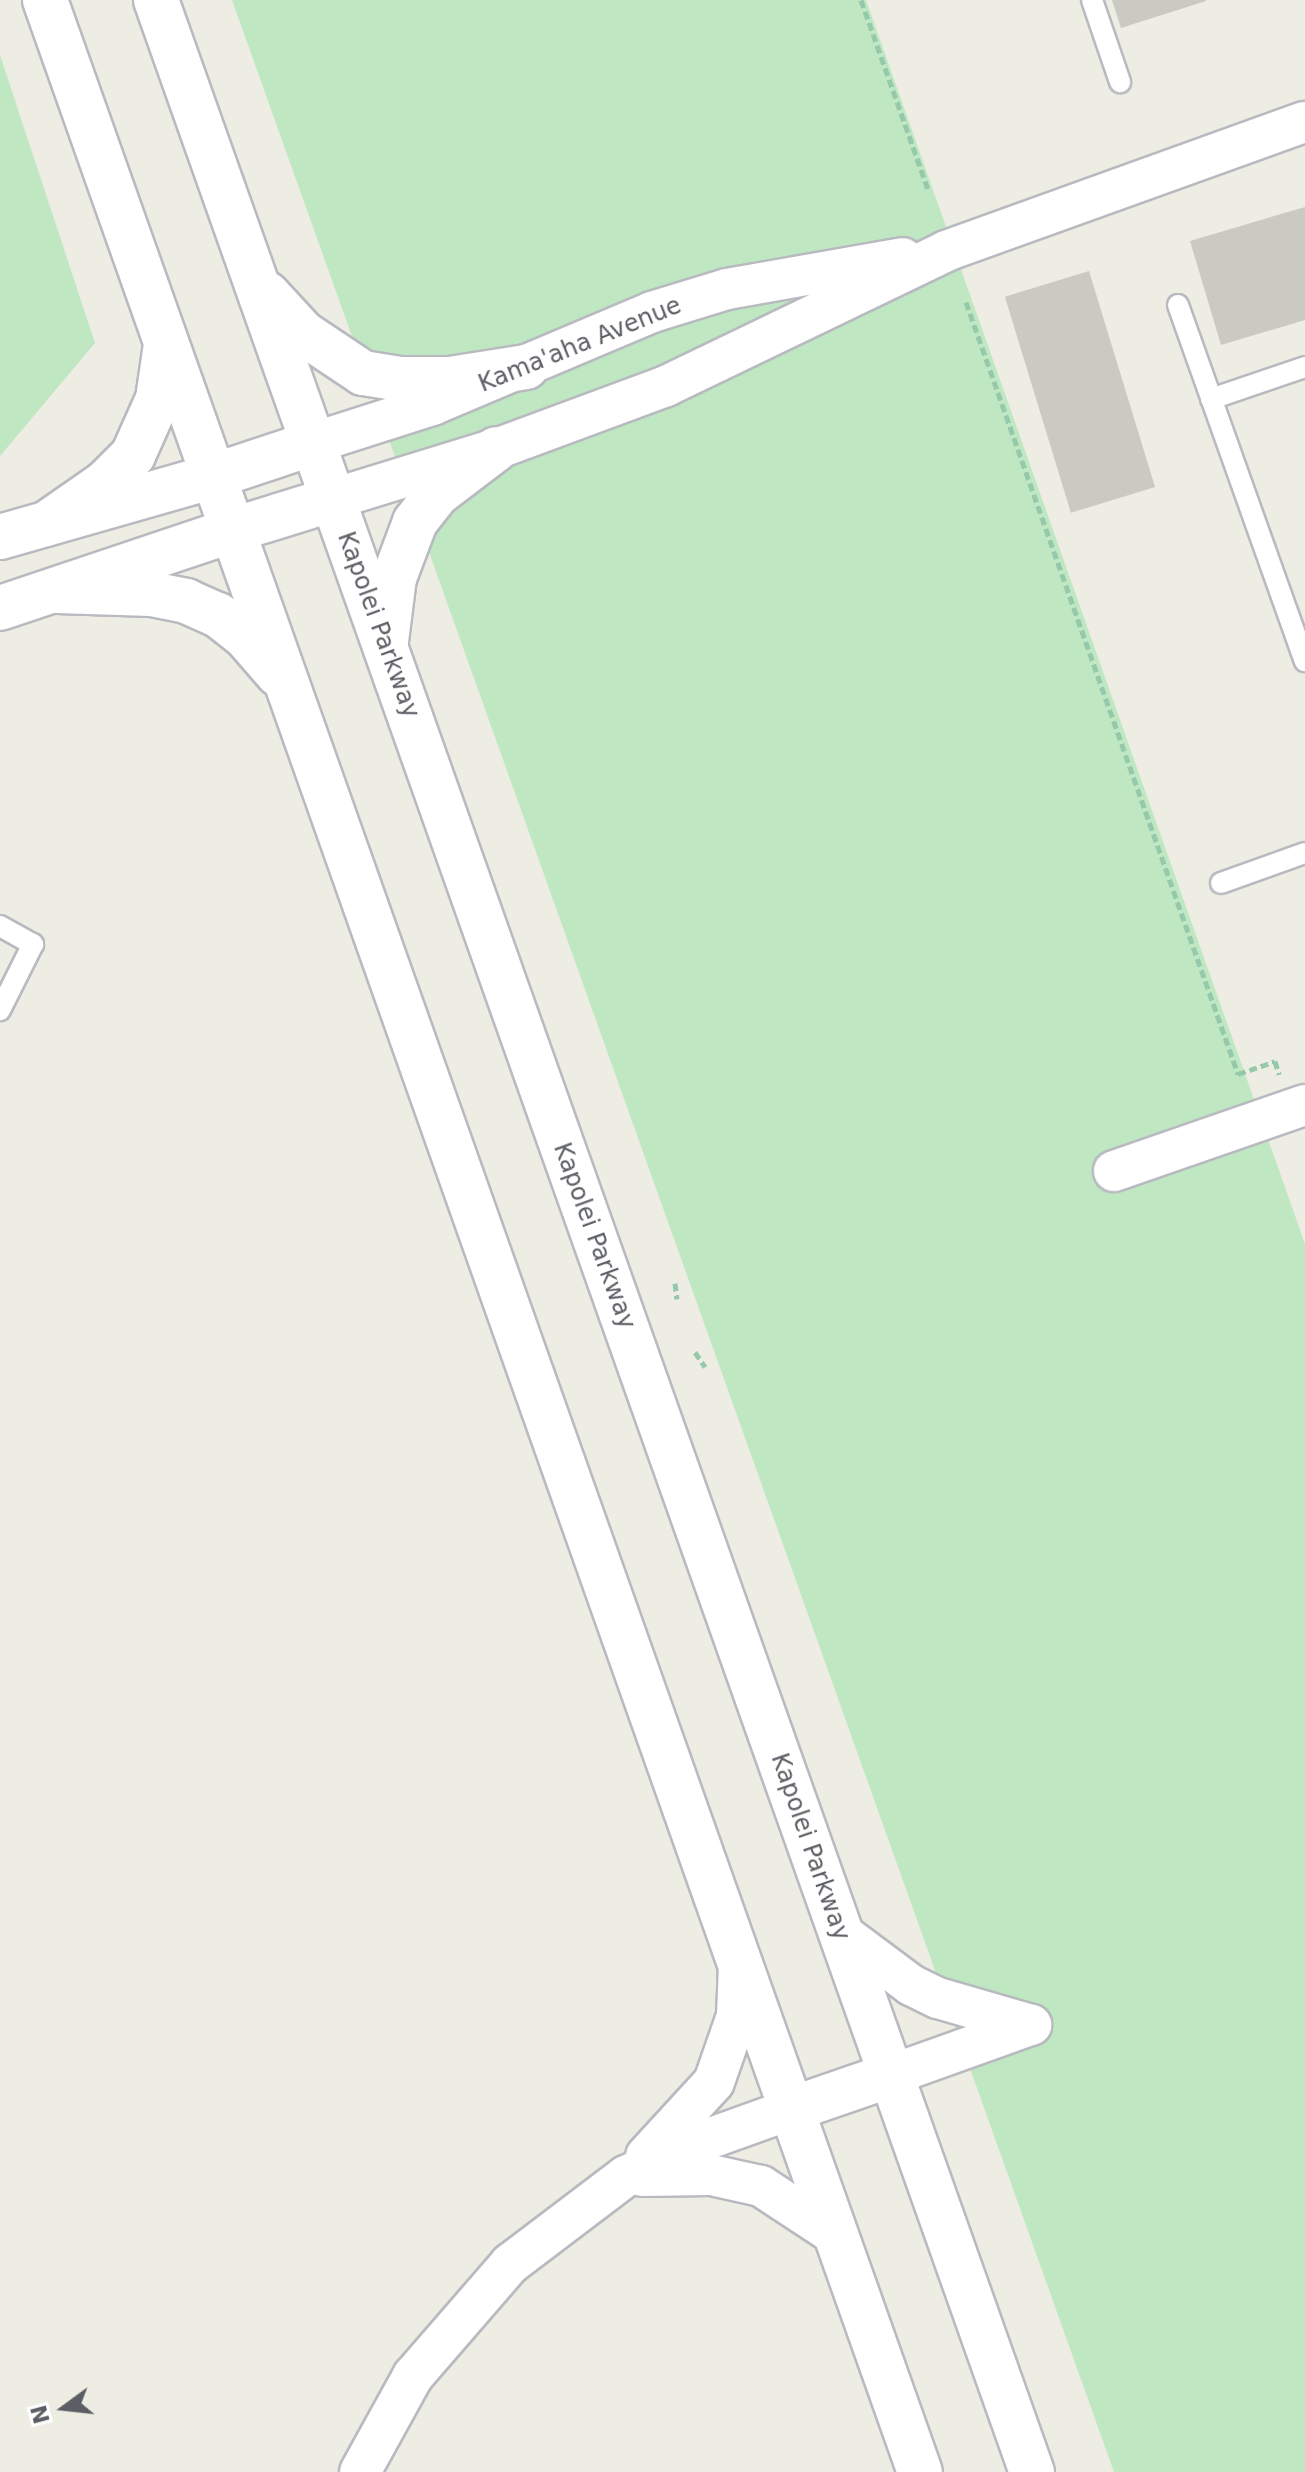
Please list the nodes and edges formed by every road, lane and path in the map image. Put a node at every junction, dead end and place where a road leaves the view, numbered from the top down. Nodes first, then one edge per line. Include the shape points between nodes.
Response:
1 (45, 0) edge
2 (156, 0) edge
3 (861, 0) edge
4 (1092, 0) edge
5 (1120, 82) dead end
6 (1305, 122) edge
7 (929, 192) dead end
8 (946, 251) junction
9 (255, 281) junction
10 (966, 302) dead end
11 (1178, 305) dead end
12 (166, 342) junction
13 (526, 367) junction
14 (1305, 367) edge
15 (1211, 399) junction
16 (313, 443) junction
17 (496, 449) junction
18 (214, 476) junction
19 (333, 499) junction
20 (46, 524) junction
21 (233, 530) junction
22 (0, 537) edge
23 (57, 591) junction
24 (0, 608) edge
25 (386, 647) junction
26 (1305, 661) edge
27 (289, 685) junction
28 (1305, 853) edge
29 (1221, 883) dead end
30 (0, 926) edge
31 (0, 1010) edge
32 (1293, 1092) edge
33 (1114, 1171) dead end
34 (675, 1283) dead end
35 (677, 1299) dead end
36 (695, 1352) dead end
37 (705, 1367) dead end
38 (840, 1932) junction
39 (739, 1959) junction
40 (891, 2075) junction
41 (792, 2109) junction
42 (626, 2176) junction
43 (837, 2236) junction
44 (360, 2472) edge
45 (920, 2472) edge
46 (1032, 2472) edge

1 - 12 main road
2 - 9 main road, Kapolei Parkway
3 - 7 path
4 - 5 lane
6 - 8 street, Kama'aha Avenue
8 - 13 street, Kama'aha Avenue via 727,289 652,312
8 - 17 street, Kama'aha Avenue via 721,362
9 - 13 main road via 303,333 363,373 450,379
9 - 16 main road, Kapolei Parkway
10 - 32 path via 1238,1074 1275,1061
11 - 15 lane
12 - 18 main road
12 - 20 main road via 158,399 133,455 105,483
13 - 16 street, Kama'aha Avenue
14 - 15 lane
15 - 26 lane
16 - 18 main road
16 - 19 main road, Kapolei Parkway
17 - 19 street, Kama'aha Avenue
17 - 25 main road via 437,494 415,522 394,578
18 - 20 main road
18 - 21 main road
19 - 21 main road
19 - 25 main road, Kapolei Parkway
20 - 22 main road
21 - 23 main road
21 - 27 main road
23 - 24 main road
23 - 27 main road via 151,594 186,601 218,615 246,637
25 - 38 main road, Kapolei Parkway
27 - 39 main road
28 - 29 lane
30 - 31 lane via 33,944
32 - 33 street
34 - 35 path
36 - 37 path
38 - 40 main road, Kapolei Parkway
38 - 40 street via 938,1998 1031,2025
39 - 41 main road
39 - 42 street via 737,2016 714,2082
40 - 41 main road
40 - 46 main road, Kapolei Parkway
41 - 42 street via 694,2144
41 - 43 main road
42 - 43 street via 731,2177 786,2198
42 - 44 street via 510,2264 453,2326 413,2376
43 - 45 main road

